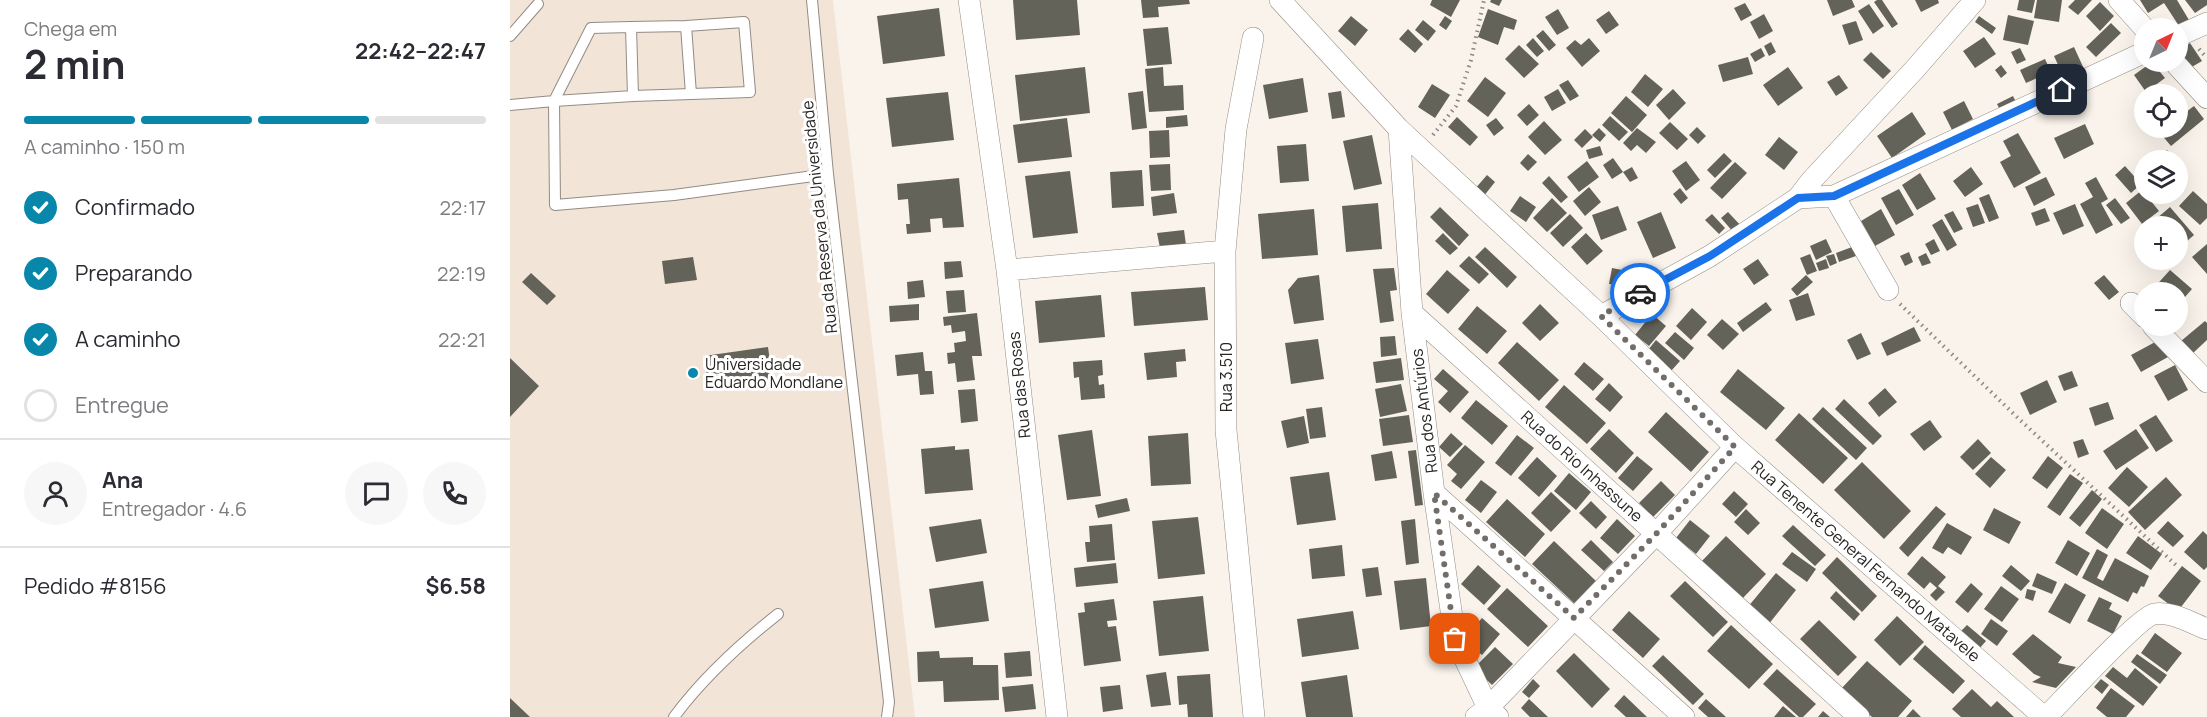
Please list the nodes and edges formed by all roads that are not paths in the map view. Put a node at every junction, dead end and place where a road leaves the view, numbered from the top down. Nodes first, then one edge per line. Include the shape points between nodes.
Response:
1 (812, 0) edge
2 (969, 0) edge
3 (1280, 0) edge
4 (1975, 0) edge
5 (2119, 0) edge
6 (538, 4) dead end
7 (2135, 18) edge
8 (2207, 23) edge
9 (686, 26) junction
10 (632, 27) junction
11 (2188, 32) edge
12 (510, 36) edge
13 (1253, 39) dead end
14 (2134, 57) edge
15 (2183, 72) edge
16 (691, 94) junction
17 (633, 96) junction
18 (2207, 98) edge
19 (554, 102) junction
20 (510, 105) edge
21 (1399, 129) junction
22 (828, 174) junction
23 (1834, 196) junction
24 (1798, 198) junction
25 (1225, 251) junction
26 (1006, 270) junction
27 (1888, 290) road end
28 (1412, 313) junction
29 (1601, 316) junction
30 (2163, 336) edge
31 (2207, 382) edge
32 (1735, 447) junction
33 (1434, 493) junction
34 (1656, 534) junction
35 (778, 614) dead end
36 (1574, 618) junction
37 (2207, 629) edge
38 (1487, 714) edge
39 (674, 717) edge
40 (887, 717) edge
41 (1057, 717) edge
42 (1254, 717) edge
43 (1684, 717) edge
44 (1859, 717) edge
45 (2045, 717) edge

1 - 22 lane, Rua da Reserva da Universidade
2 - 26 street, Rua das Rosas
3 - 21 street, Rua Tenente General Fernando Matavele
4 - 24 street
5 - 7 street
6 - 12 lane
8 - 11 street
9 - 10 lane
9 - 16 lane
9 - 16 lane via 744,22 750,92
10 - 17 lane
10 - 19 lane via 591,28
13 - 25 street, Rua 3.510 via 1236,129
14 - 23 street
15 - 18 street
16 - 17 lane
17 - 19 lane
19 - 20 lane
19 - 22 lane via 555,205 674,195
21 - 28 street, Rua dos Antúrios
21 - 29 street, Rua Tenente General Fernando Matavele
22 - 40 lane, Rua da Reserva da Universidade via 889,702
23 - 24 street
23 - 27 street
24 - 29 street via 1710,256
25 - 26 street
25 - 42 street, Rua 3.510 via 1226,430
26 - 41 street, Rua das Rosas
28 - 33 street, Rua dos Antúrios
28 - 34 street, Rua do Rio Inhassune
29 - 32 street, Rua Tenente General Fernando Matavele
30 - 31 street
32 - 34 street
32 - 45 street, Rua Tenente General Fernando Matavele
33 - 36 street
33 - 38 street, Rua dos Antúrios via 1455,639
34 - 36 street
34 - 44 street, Rua do Rio Inhassune
35 - 39 lane via 698,685
36 - 38 street
36 - 43 street
37 - 45 street via 2167,613 2151,614

